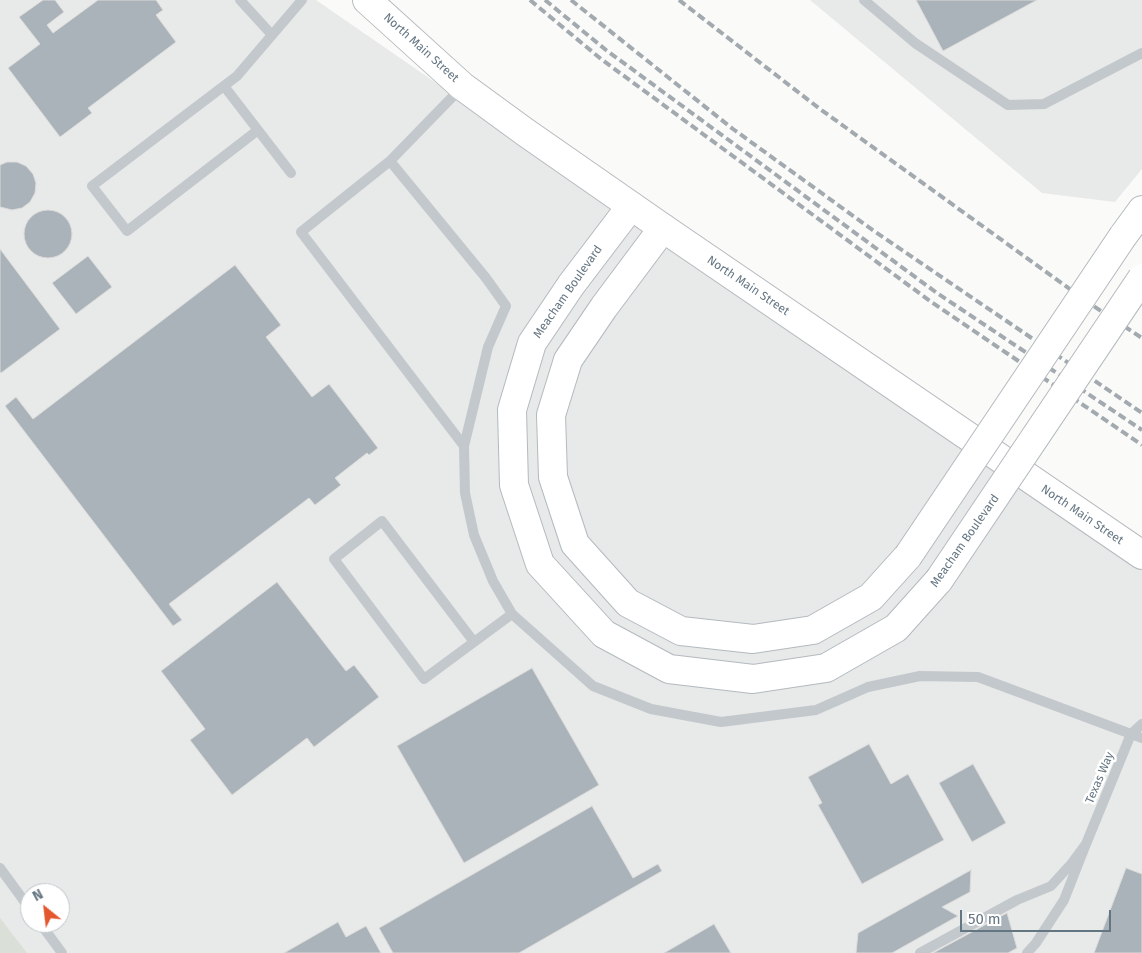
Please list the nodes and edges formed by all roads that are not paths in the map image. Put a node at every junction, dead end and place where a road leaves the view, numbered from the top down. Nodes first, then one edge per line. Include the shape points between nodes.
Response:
1 (240, 0) edge
2 (302, 0) edge
3 (367, 0) edge
4 (864, 0) edge
5 (272, 35) junction
6 (1142, 53) edge
7 (224, 86) junction
8 (462, 86) junction
9 (258, 130) junction
10 (390, 161) junction
11 (291, 173) dead end
12 (631, 206) junction
13 (1142, 210) edge
14 (663, 228) junction
15 (1142, 278) edge
16 (464, 446) junction
17 (1142, 555) edge
18 (512, 614) junction
19 (474, 642) junction
20 (1142, 724) edge
21 (1131, 734) junction
22 (1142, 738) edge
23 (1086, 844) junction
24 (0, 868) edge
25 (20, 895) edge
26 (47, 933) edge
27 (62, 953) edge
28 (920, 953) edge
29 (1026, 953) edge

1 - 5 lane
2 - 5 lane
3 - 8 main road, North Main Street
4 - 6 lane via 915,43 1008,105 1044,104
5 - 7 lane via 237,76
7 - 9 lane
7 - 9 lane via 92,186 127,231
8 - 10 lane
8 - 12 main road, North Main Street
9 - 11 lane
10 - 16 lane via 506,306 488,347
10 - 16 lane via 301,232
12 - 14 main road, North Main Street
12 - 15 main road, Meacham Boulevard, bridge via 532,343 512,410 514,484 540,564 604,634 668,669 754,679 826,668 896,628 939,580
13 - 14 main road, bridge via 908,556 871,597 813,630 753,639 680,631 628,602 575,544 553,477 551,415 568,360
14 - 17 main road, North Main Street
16 - 18 lane via 465,493 474,535 493,581
18 - 19 lane
18 - 21 lane via 593,686 651,709 721,722 816,710 868,687 920,676 978,677
19 - 19 lane via 382,521 334,559 424,679
20 - 21 lane, Texas Way
21 - 22 lane
21 - 23 lane, Texas Way
23 - 28 lane, Texas Way via 1051,886 1017,900
23 - 29 lane, Texas Way via 1064,900
24 - 25 lane
26 - 27 lane

